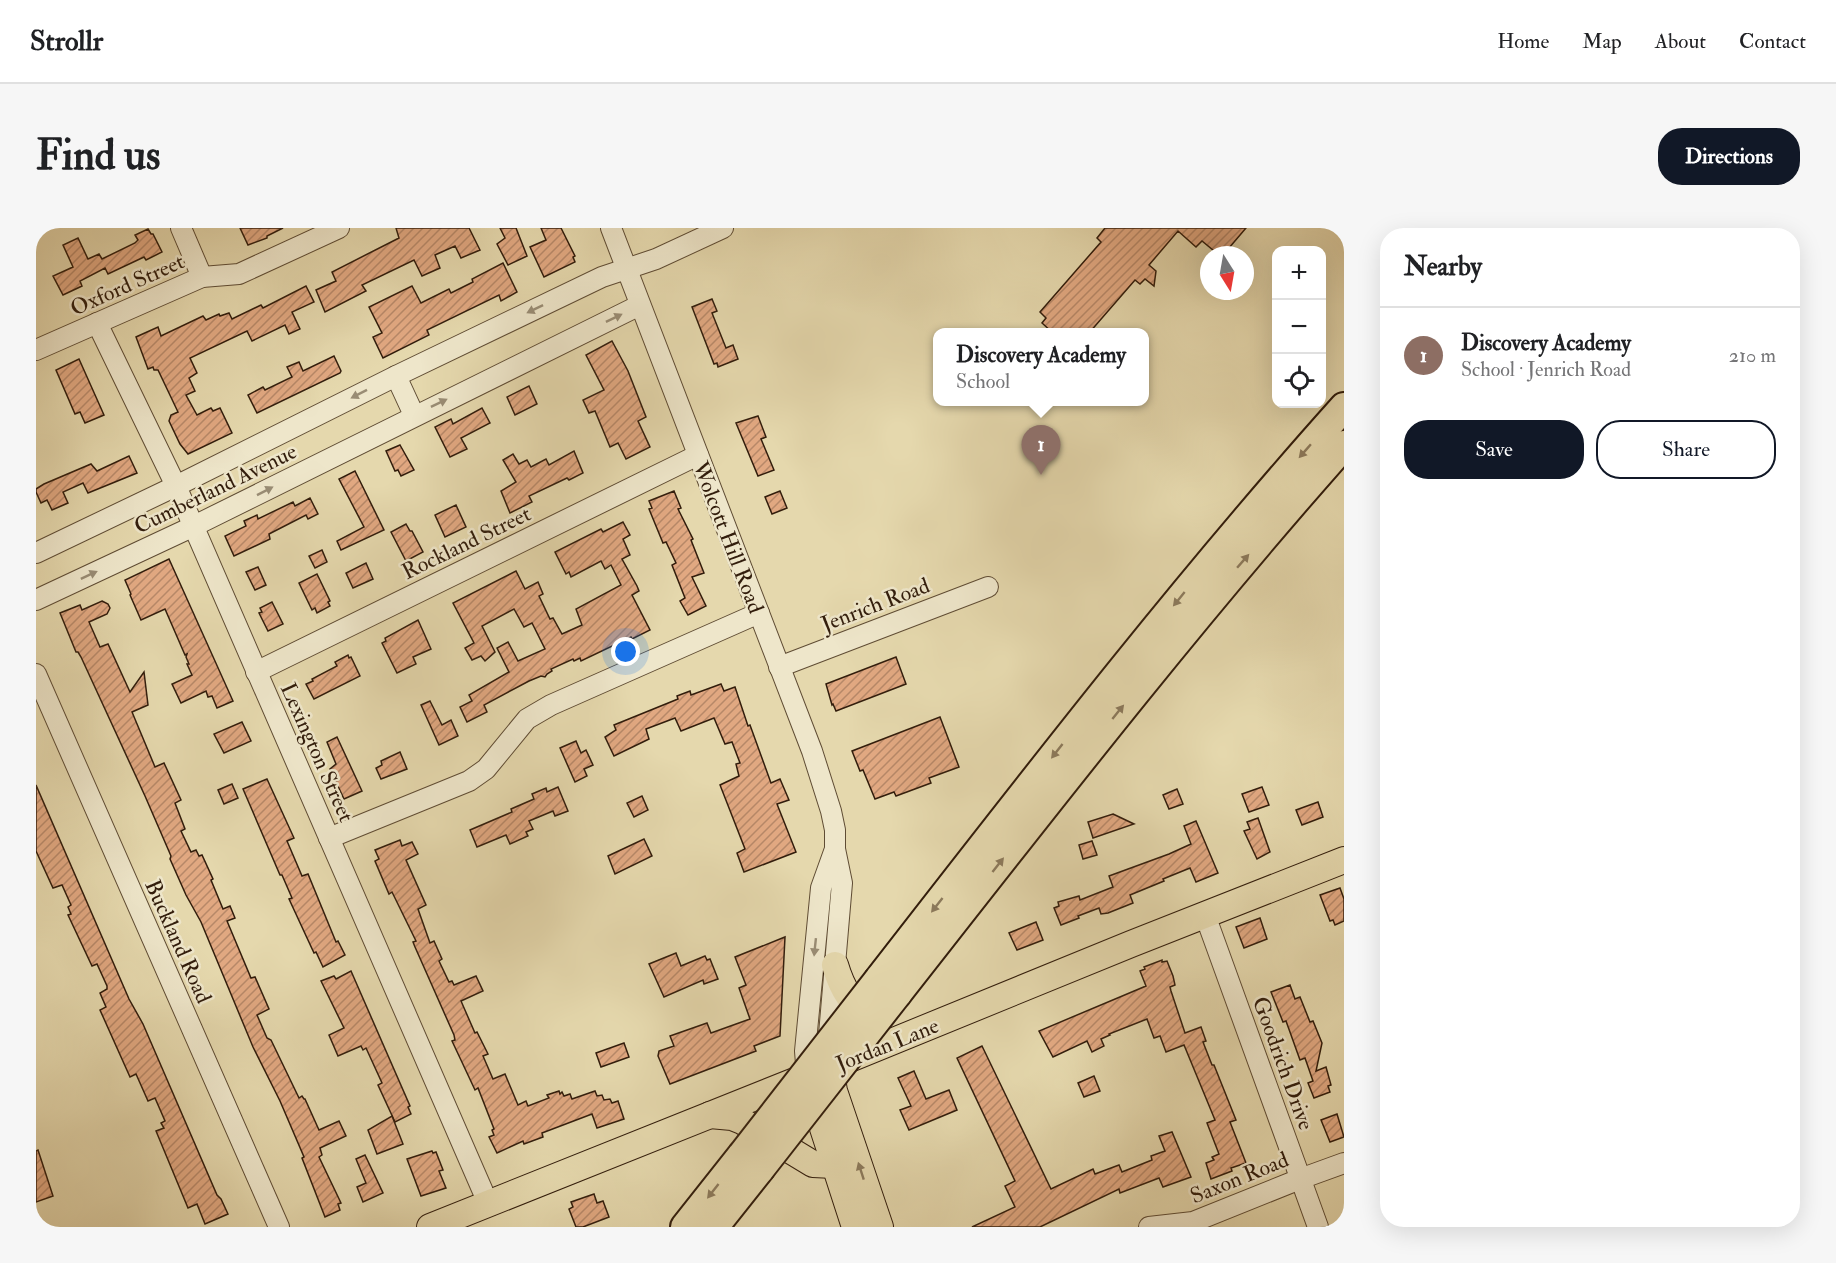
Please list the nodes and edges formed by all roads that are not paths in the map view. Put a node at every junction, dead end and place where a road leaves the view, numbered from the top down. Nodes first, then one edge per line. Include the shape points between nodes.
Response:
1 (180, 228) edge
2 (339, 228) edge
3 (611, 228) edge
4 (723, 228) edge
5 (626, 269) junction
6 (202, 277) junction
7 (640, 305) junction
8 (97, 323) junction
9 (36, 350) edge
10 (396, 376) junction
11 (1344, 407) edge
12 (414, 416) junction
13 (1344, 445) edge
14 (698, 455) junction
15 (176, 486) junction
16 (192, 527) junction
17 (36, 553) edge
18 (988, 587) dead end
19 (36, 600) edge
20 (759, 613) junction
21 (779, 666) junction
22 (256, 672) junction
23 (36, 674) edge
24 (329, 838) junction
25 (835, 849) junction
26 (1344, 860) edge
27 (818, 912) junction
28 (840, 914) junction
29 (1205, 915) junction
30 (835, 965) junction
31 (888, 986) junction
32 (920, 1030) junction
33 (818, 1072) junction
34 (707, 1115) junction
35 (751, 1162) junction
36 (1344, 1163) edge
37 (834, 1166) junction
38 (1300, 1179) junction
39 (488, 1203) junction
40 (279, 1227) edge
41 (430, 1227) edge
42 (685, 1227) edge
43 (714, 1227) edge
44 (855, 1227) edge
45 (880, 1227) edge
46 (1149, 1227) edge
47 (1318, 1227) edge

1 - 6 street
2 - 6 street, Oxford Street via 239,274
3 - 5 street, Wolcott Hill Road
4 - 5 street, Cumberland Avenue
5 - 7 street, Wolcott Hill Road
5 -> 10 street, Cumberland Avenue
6 - 8 street, Oxford Street
12 -> 7 street, Cumberland Avenue
7 - 14 street, Wolcott Hill Road
8 - 9 street, Oxford Street
8 - 15 street, Lexington Street
10 - 12 street
10 -> 15 street, Cumberland Avenue
11 -> 31 highway via 1118,673
16 -> 12 street, Cumberland Avenue
31 -> 13 highway
14 - 20 street, Wolcott Hill Road
14 - 22 street, Rockland Street
15 - 16 street, Lexington Street
15 - 17 street, Cumberland Avenue
19 -> 16 street, Cumberland Avenue
16 - 22 street, Lexington Street
18 - 21 street, Jenrich Road
20 - 21 street, Wolcott Hill Road
20 - 24 street via 526,719 486,770 469,782
21 - 25 street, Wolcott Hill Road via 826,790
22 - 24 street, Lexington Street
23 - 40 street, Buckland Road
24 - 39 street, Lexington Street
25 - 27 street, Wolcott Hill Road via 821,888
25 - 28 street, Wolcott Hill Road via 842,883
26 - 29 main road, Jordan Lane
27 - 28 street
27 -> 33 street, Wolcott Hill Road via 805,1051
28 - 30 street, Wolcott Hill Road
29 - 32 main road, Jordan Lane
29 - 38 street, Goodrich Drive
30 - 32 main road via 844,991 861,1011 886,1024
30 - 33 street, Wolcott Hill Road via 828,1043
31 - 35 highway, bridge
32 - 33 main road, Jordan Lane
33 - 34 main road, Jordan Lane
33 - 37 main road, Wolcott Hill Road via 813,1102
45 -> 33 main road, Wolcott Hill Road via 834,1091
34 - 37 main road via 737,1119 813,1164
34 - 39 main road, Jordan Lane
35 -> 42 highway
35 - 43 highway
36 - 38 street, Saxon Road
37 - 44 main road, Wolcott Hill Road
38 - 46 street, Saxon Road via 1193,1222
38 - 47 street, Goodrich Drive
39 - 41 main road, Jordan Lane

